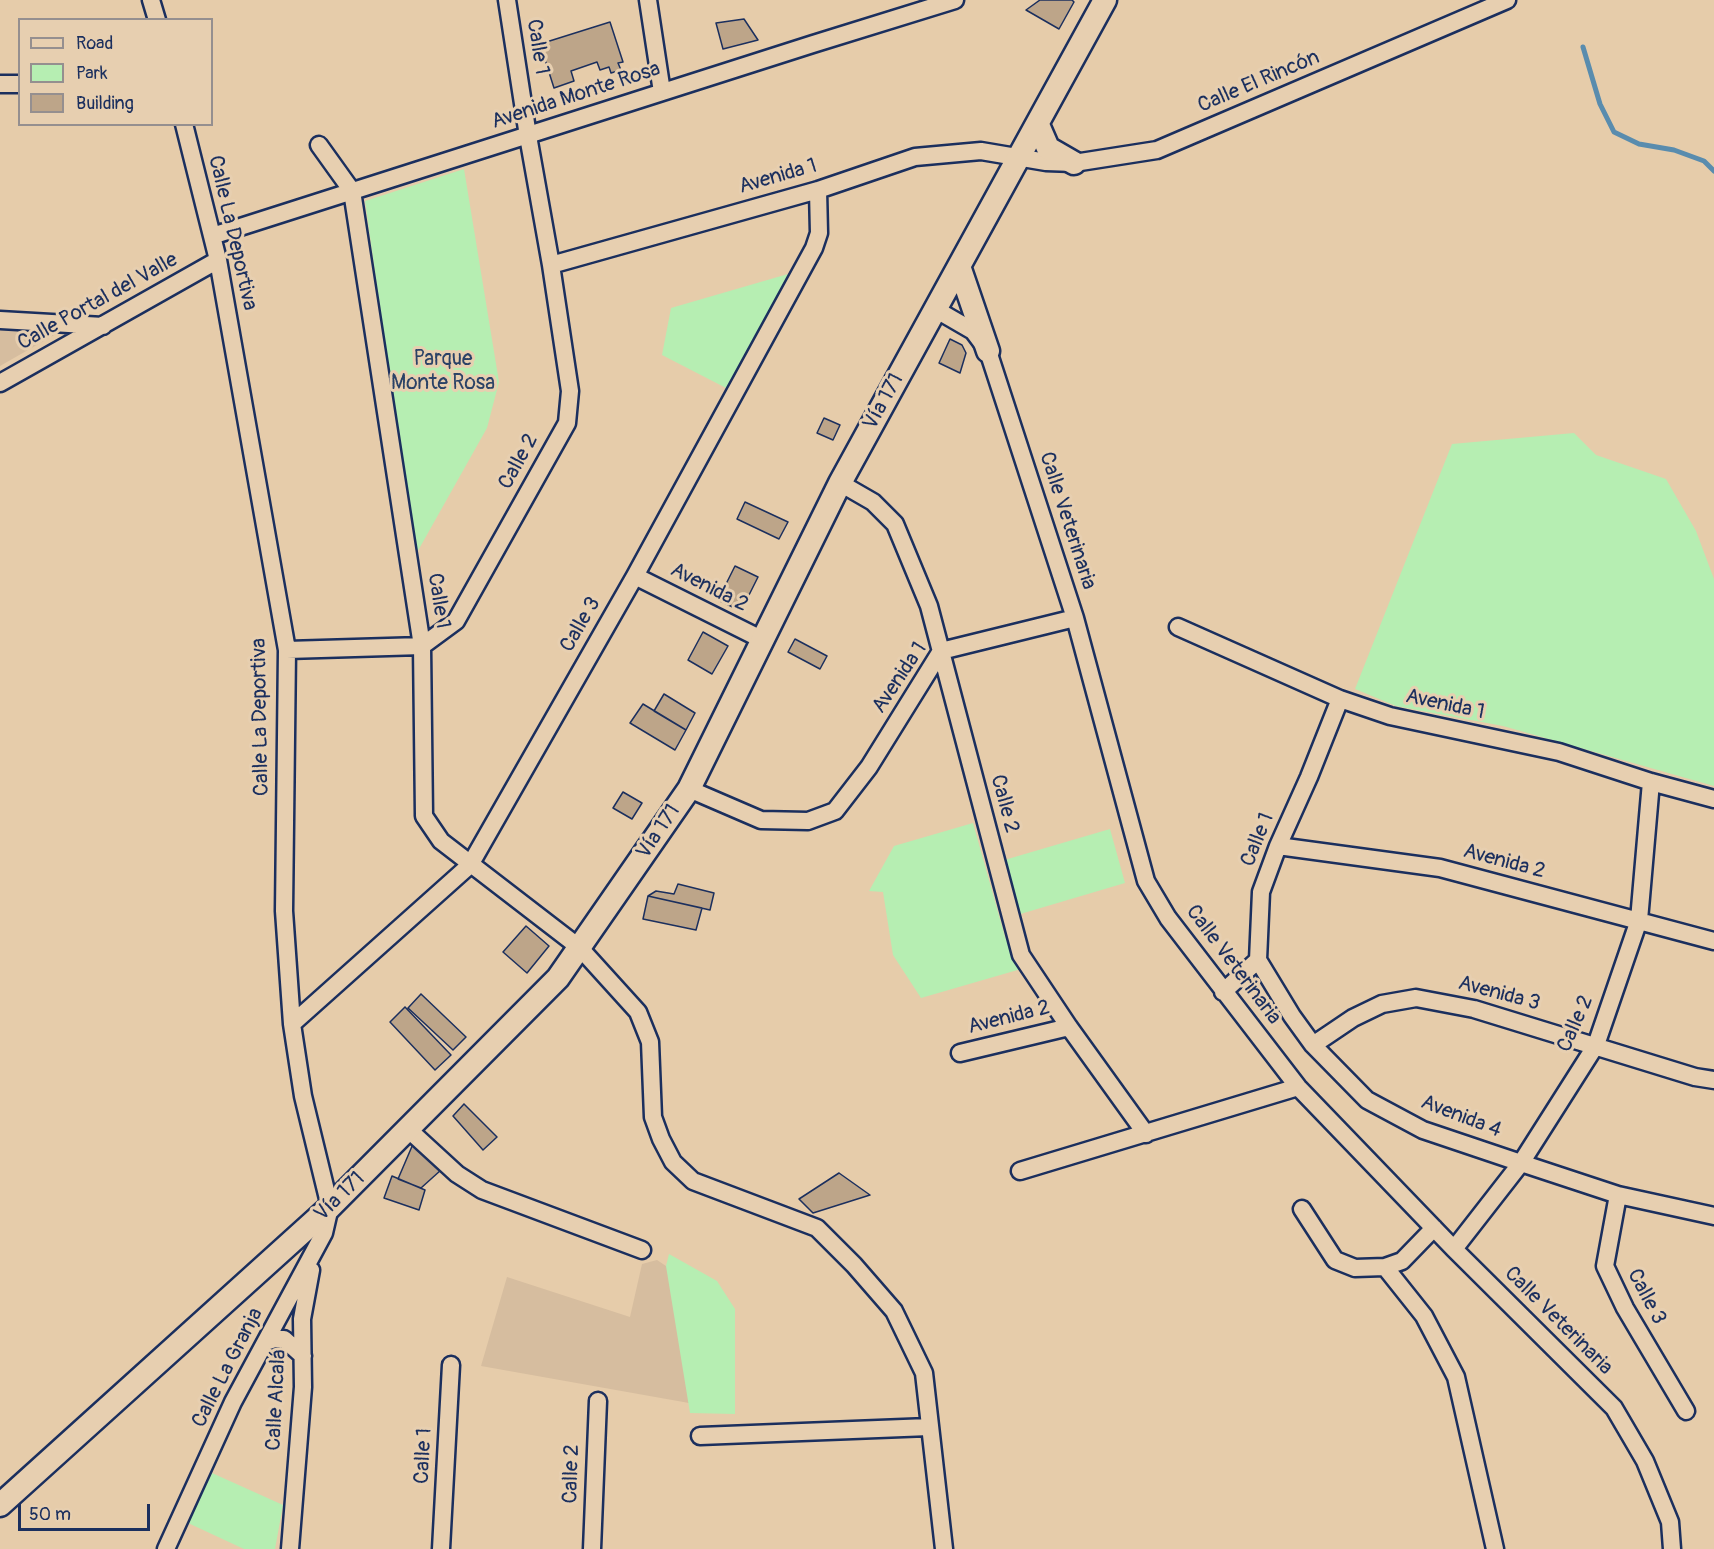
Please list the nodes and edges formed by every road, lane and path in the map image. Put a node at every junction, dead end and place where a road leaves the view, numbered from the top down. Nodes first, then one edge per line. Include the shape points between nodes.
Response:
1 (152, 0) edge
2 (507, 0) edge
3 (648, 0) edge
4 (955, 0) edge
5 (1507, 0) edge
6 (1101, 3) edge
7 (156, 18) edge
8 (0, 84) edge
9 (18, 84) edge
10 (662, 92) junction
11 (1038, 125) junction
12 (184, 126) edge
13 (528, 136) junction
14 (319, 145) dead end
15 (1019, 158) junction
16 (1074, 163) junction
17 (352, 190) junction
18 (818, 190) junction
19 (212, 236) junction
20 (218, 260) junction
21 (551, 265) junction
22 (959, 266) junction
23 (935, 309) junction
24 (0, 320) edge
25 (103, 326) junction
26 (988, 351) junction
27 (0, 383) edge
28 (840, 483) junction
29 (635, 576) junction
30 (1075, 618) junction
31 (1178, 627) dead end
32 (763, 640) junction
33 (422, 646) junction
34 (287, 650) junction
35 (940, 651) junction
36 (1340, 699) junction
37 (1651, 782) junction
38 (689, 789) junction
39 (1714, 799) edge
40 (1278, 846) junction
41 (470, 865) junction
42 (1639, 920) junction
43 (1714, 941) edge
44 (580, 948) junction
45 (1258, 960) junction
46 (1223, 992) junction
47 (292, 1023) junction
48 (1069, 1027) junction
49 (1596, 1045) junction
50 (1313, 1046) junction
51 (960, 1053) dead end
52 (1714, 1080) edge
53 (1298, 1087) junction
54 (409, 1130) junction
55 (1146, 1134) junction
56 (1521, 1164) junction
57 (1020, 1171) dead end
58 (1618, 1195) junction
59 (330, 1208) junction
60 (1302, 1209) dead end
61 (1714, 1216) edge
62 (1434, 1228) junction
63 (1454, 1249) junction
64 (642, 1250) dead end
65 (314, 1254) junction
66 (1385, 1267) junction
67 (266, 1342) junction
68 (303, 1356) junction
69 (451, 1365) dead end
70 (598, 1401) dead end
71 (1686, 1411) dead end
72 (929, 1427) junction
73 (700, 1436) dead end
74 (0, 1505) edge
75 (166, 1549) edge
76 (290, 1549) edge
77 (441, 1549) edge
78 (592, 1549) edge
79 (944, 1549) edge
80 (1495, 1549) edge
81 (1672, 1549) edge

1 - 7 street
2 - 13 street, Calle 1
3 - 10 street
4 - 10 street, Avenida Monte Rosa
5 - 16 street, Calle El Rincón via 1157,150
6 - 11 main road, Vía 171
8 - 9 street
10 - 13 street, Avenida Monte Rosa
11 - 15 main road, Vía 171
11 - 16 main road via 1048,148
12 - 19 street, Calle La Deportiva
13 - 17 street, Avenida Monte Rosa
13 - 21 street, Calle 2
14 - 17 street
15 - 16 street, Calle El Rincón
15 - 18 street, Avenida 1 via 981,151 915,157
15 - 22 main road, Vía 171
17 - 19 street, Avenida Monte Rosa
17 - 33 street, Calle 1
18 - 21 street, Avenida 1
18 - 29 street, Calle 3 via 819,233 814,248
19 - 20 street, Calle La Deportiva
20 - 25 street, Calle Portal del Valle
20 - 34 street, Calle La Deportiva
21 - 33 street, Calle 2 via 570,391 567,423 456,621
22 - 23 main road, Vía 171
22 - 26 main road
23 - 26 street, Calle Veterinaria via 973,332
23 - 28 main road, Vía 171
24 - 25 street
25 - 27 street, Calle Portal del Valle
26 - 30 street, Calle Veterinaria
28 - 32 main road, Vía 171
28 - 35 street, Calle 2 via 873,502 895,524 929,606
29 - 32 street, Avenida 2
29 - 41 street, Calle 3
30 - 35 street, Avenida 1
30 - 46 street, Calle Veterinaria via 1146,881 1168,918
31 - 36 street, Avenida 1
32 - 38 main road, Vía 171
33 - 34 street
33 - 41 street, Calle 1 via 424,816 441,841
34 - 47 street, Calle La Deportiva via 284,911
35 - 38 street, Avenida 1 via 869,767 835,811 808,821 760,820
35 - 48 street, Calle 2 via 1021,955
36 - 37 street, Avenida 1 via 1390,716 1559,752
36 - 40 street, Calle 1
37 - 39 street, Avenida 1
37 - 42 street, Calle 2
38 - 44 main road, Vía 171
40 - 42 street, Avenida 2 via 1440,868
40 - 45 street, Calle 1 via 1261,892
41 - 44 street, Calle 1
41 - 47 street, Calle 3
42 - 43 street, Avenida 2
42 - 49 street, Calle 2
44 - 54 main road, Vía 171 via 558,978
44 - 72 street, Calle 1 via 638,1012 650,1042 653,1117 673,1162 693,1181 817,1228 854,1265 894,1311 924,1373
45 - 46 street
45 - 50 street, Avenida 4
46 - 53 street, Calle Veterinaria
47 - 59 street, Calle La Deportiva via 303,1096
48 - 51 street, Avenida 2
48 - 55 street, Calle 2
49 - 50 street, Avenida 3 via 1474,1009 1416,998 1382,1004 1353,1018
49 - 52 street, Avenida 3
49 - 56 street, Calle 2
50 - 56 street, Avenida 4 via 1367,1100 1423,1130
53 - 55 street
53 - 62 street, Calle Veterinaria
54 - 59 main road, Vía 171
54 - 64 street via 482,1190
55 - 57 street
56 - 58 street, Avenida 4
56 - 63 street, Calle 2
58 - 61 street, Avenida 4
58 - 71 street, Calle 3 via 1605,1266 1624,1308
59 - 65 street, Calle La Granja
59 - 74 main road, Vía 171
60 - 66 street via 1335,1260 1355,1268
62 - 63 street, Calle Veterinaria
62 - 66 street via 1402,1261
63 - 81 street, Calle Veterinaria via 1614,1408 1649,1471 1670,1522
65 - 67 street, Calle La Granja
65 - 68 street, Calle Alcalá via 302,1319
66 - 80 street via 1424,1316 1456,1377
67 - 68 street via 284,1339
67 - 75 street, Calle La Granja via 233,1402
68 - 76 street, Calle Alcalá
69 - 77 street, Calle 1
70 - 78 street, Calle 2
72 - 73 street
72 - 79 street, Calle 1

